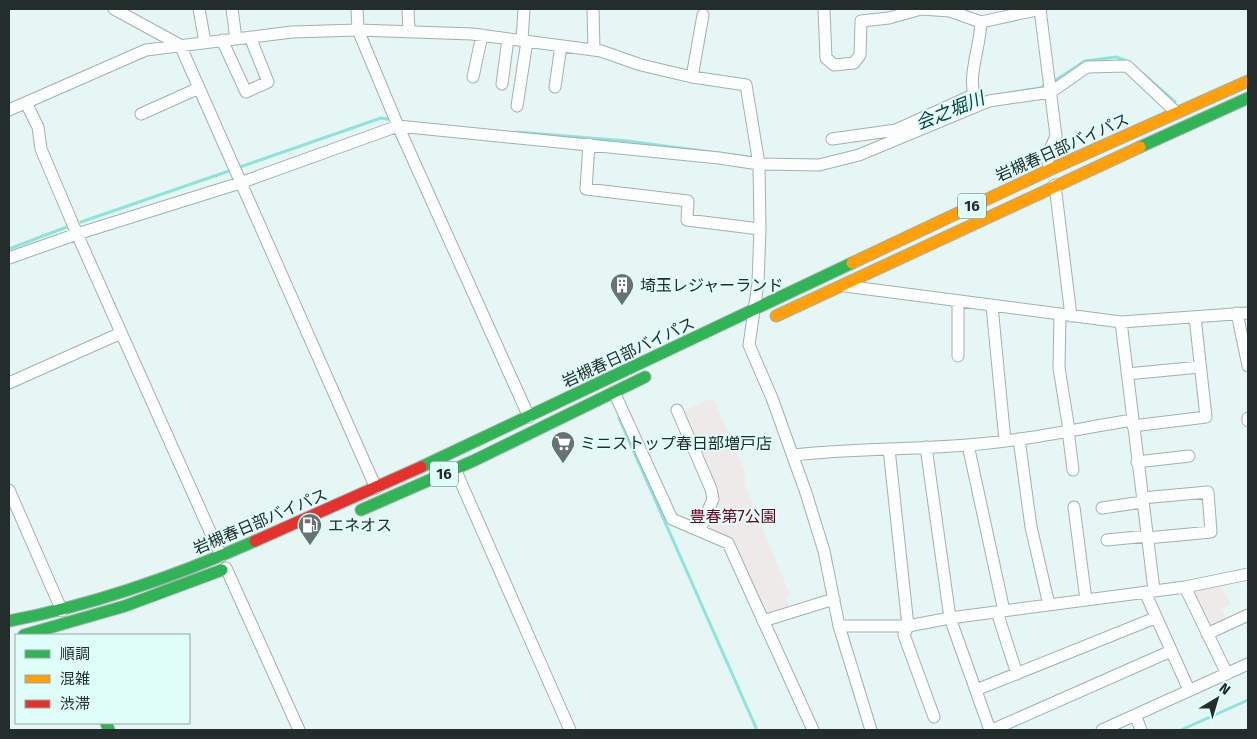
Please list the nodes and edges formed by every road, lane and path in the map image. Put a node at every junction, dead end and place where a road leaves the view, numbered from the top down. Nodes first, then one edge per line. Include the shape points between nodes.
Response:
1 (114, 9) edge
2 (200, 9) edge
3 (232, 9) edge
4 (357, 9) edge
5 (408, 9) edge
6 (524, 9) edge
7 (593, 9) edge
8 (824, 9) edge
9 (921, 9) edge
10 (1040, 9) edge
11 (703, 15) dead end
12 (982, 22) junction
13 (358, 30) junction
14 (409, 32) junction
15 (482, 35) junction
16 (250, 37) junction
17 (236, 39) junction
18 (508, 39) junction
19 (222, 40) junction
20 (524, 41) junction
21 (205, 42) junction
22 (180, 45) junction
23 (561, 46) junction
24 (594, 50) junction
25 (473, 77) dead end
26 (692, 78) junction
27 (1248, 81) edge
28 (502, 84) dead end
29 (1050, 86) junction
30 (555, 87) dead end
31 (199, 88) junction
32 (1248, 98) edge
33 (975, 100) junction
34 (26, 103) junction
35 (517, 106) dead end
36 (9, 110) edge
37 (1177, 113) junction
38 (141, 114) dead end
39 (398, 126) junction
40 (888, 131) junction
41 (832, 139) dead end
42 (891, 143) junction
43 (589, 144) junction
44 (759, 164) junction
45 (1049, 170) junction
46 (240, 183) junction
47 (1055, 185) junction
48 (760, 229) junction
49 (77, 234) junction
50 (9, 258) edge
51 (842, 286) junction
52 (958, 301) junction
53 (992, 306) junction
54 (754, 311) junction
55 (1243, 313) edge
56 (1065, 315) junction
57 (1195, 317) junction
58 (1122, 322) junction
59 (746, 330) junction
60 (121, 333) junction
61 (958, 356) dead end
62 (1248, 366) edge
63 (1200, 367) junction
64 (657, 371) dead end
65 (1127, 374) junction
66 (9, 383) edge
67 (614, 392) junction
68 (677, 410) dead end
69 (529, 417) junction
70 (1132, 423) junction
71 (1069, 430) junction
72 (1019, 439) junction
73 (1005, 441) junction
74 (968, 445) junction
75 (926, 447) junction
76 (889, 449) junction
77 (793, 454) junction
78 (1189, 456) dead end
79 (1137, 462) junction
80 (455, 469) junction
81 (1073, 470) dead end
82 (376, 488) junction
83 (9, 490) edge
84 (1142, 500) junction
85 (1074, 507) dead end
86 (1102, 508) dead end
87 (354, 513) dead end
88 (701, 527) dead end
89 (1147, 537) junction
90 (1107, 540) dead end
91 (221, 556) junction
92 (230, 566) joint
93 (1248, 574) edge
94 (1185, 587) junction
95 (1149, 591) junction
96 (834, 599) junction
97 (1086, 600) junction
98 (1049, 605) junction
99 (62, 610) junction
100 (1000, 611) junction
101 (1248, 616) edge
102 (950, 618) junction
103 (1155, 618) junction
104 (763, 620) junction
105 (9, 621) edge
106 (839, 626) junction
107 (908, 626) junction
108 (66, 630) edge
109 (32, 634) edge
110 (1207, 634) junction
111 (1171, 651) junction
112 (1248, 664) edge
113 (1017, 674) junction
114 (1227, 674) junction
115 (976, 690) junction
116 (1189, 690) junction
117 (934, 717) dead end
118 (1136, 717) junction
119 (300, 730) edge
120 (570, 730) edge
121 (813, 730) edge
122 (871, 730) edge
123 (991, 730) edge
124 (1102, 730) edge
125 (1141, 730) edge

1 - 22 street
2 - 21 street
3 - 17 street
4 - 13 street
5 - 14 street
6 - 20 street
7 - 24 street
8 - 9 street via 826,58 834,65 854,63 860,54 861,21 889,18
9 - 12 street via 950,11
10 - 12 street
10 - 29 street
11 - 26 street
12 - 33 street via 974,61
13 - 14 street
13 - 16 street
13 - 39 street
14 - 15 street
15 - 18 street
15 - 25 street
16 - 17 street
16 - 19 street via 268,82 246,92
17 - 19 street
18 - 20 street
18 - 28 street
19 - 21 street
20 - 23 street
20 - 35 street
21 - 22 street
22 - 31 street
22 - 34 street via 146,50
23 - 24 street
23 - 30 street
24 - 26 street
26 - 44 street via 746,85
27 - 37 main road, 岩槻春日部バイパス / 16
29 - 33 street via 989,101
29 - 37 street via 1088,67 1127,66
29 - 45 street via 1056,136 1047,156
31 - 38 street
31 - 46 street
32 - 47 main road, 岩槻春日部バイパス / 16
33 - 40 street
33 - 42 street
34 - 36 street
34 - 49 street
37 - 45 main road, 岩槻春日部バイパス / 16
39 - 43 street
39 - 46 street
39 - 69 street
40 - 41 street
40 - 42 street
42 - 44 street via 819,165
43 - 44 street
43 - 48 street via 586,189 688,201 687,220
44 - 48 street
45 - 54 main road, 岩槻春日部バイパス / 16
46 - 49 street
46 - 82 street
47 - 51 main road, 岩槻春日部バイパス / 16
47 - 56 street
48 - 54 street
49 - 50 street
49 - 60 street
51 - 52 street
51 - 59 main road, 岩槻春日部バイパス / 16
52 - 53 street
52 - 61 street
53 - 56 street
53 - 73 street
54 - 59 street
54 - 69 main road, 岩槻春日部バイパス / 16
55 - 57 street
55 - 62 street
56 - 58 street
56 - 71 street via 1059,368
57 - 58 street
57 - 63 street
58 - 65 street
59 - 77 street via 749,345
60 - 66 street
60 - 91 street
63 - 65 street
63 - 70 street via 1206,417
64 - 67 main road, 岩槻春日部バイパス / 16
65 - 70 street
67 - 80 main road, 岩槻春日部バイパス / 16
67 - 104 street via 635,428 672,519 728,543
68 - 88 street via 711,489 713,499
69 - 82 main road, 岩槻春日部バイパス / 16
70 - 71 street
70 - 79 street
71 - 72 street
71 - 81 street
72 - 73 street
72 - 98 street via 1031,527
73 - 74 street
74 - 75 street
74 - 100 street
75 - 76 street
75 - 102 street
76 - 77 street via 840,449
76 - 107 street
77 - 96 street via 824,551
78 - 79 street
79 - 84 street
80 - 87 main road, 岩槻春日部バイパス / 16
80 - 120 street
82 - 91 main road, 岩槻春日部バイパス / 16
83 - 99 street
84 - 86 street
84 - 89 street
84 - 89 street via 1208,492 1211,532
85 - 97 street
89 - 90 street
89 - 95 street
91 - 99 main road, 岩槻春日部バイパス / 16
92 - 108 main road, 岩槻春日部バイパス
92 - 119 street
93 - 94 street
94 - 95 street
94 - 110 street
95 - 97 street
95 - 103 street
96 - 104 street
96 - 106 street
97 - 98 street
98 - 100 street
99 - 105 main road, 岩槻春日部バイパス / 16
99 - 108 main road
100 - 102 street
100 - 113 street
101 - 110 street
102 - 107 street
102 - 115 street
103 - 111 street
103 - 113 street
104 - 121 street
106 - 107 street
106 - 122 street
107 - 117 street via 904,635
108 - 109 main road, 岩槻春日部バイパス
110 - 114 street
111 - 116 street
111 - 123 street
112 - 114 street
113 - 115 street
114 - 116 street
115 - 123 street
116 - 118 street
118 - 124 street
118 - 125 street

